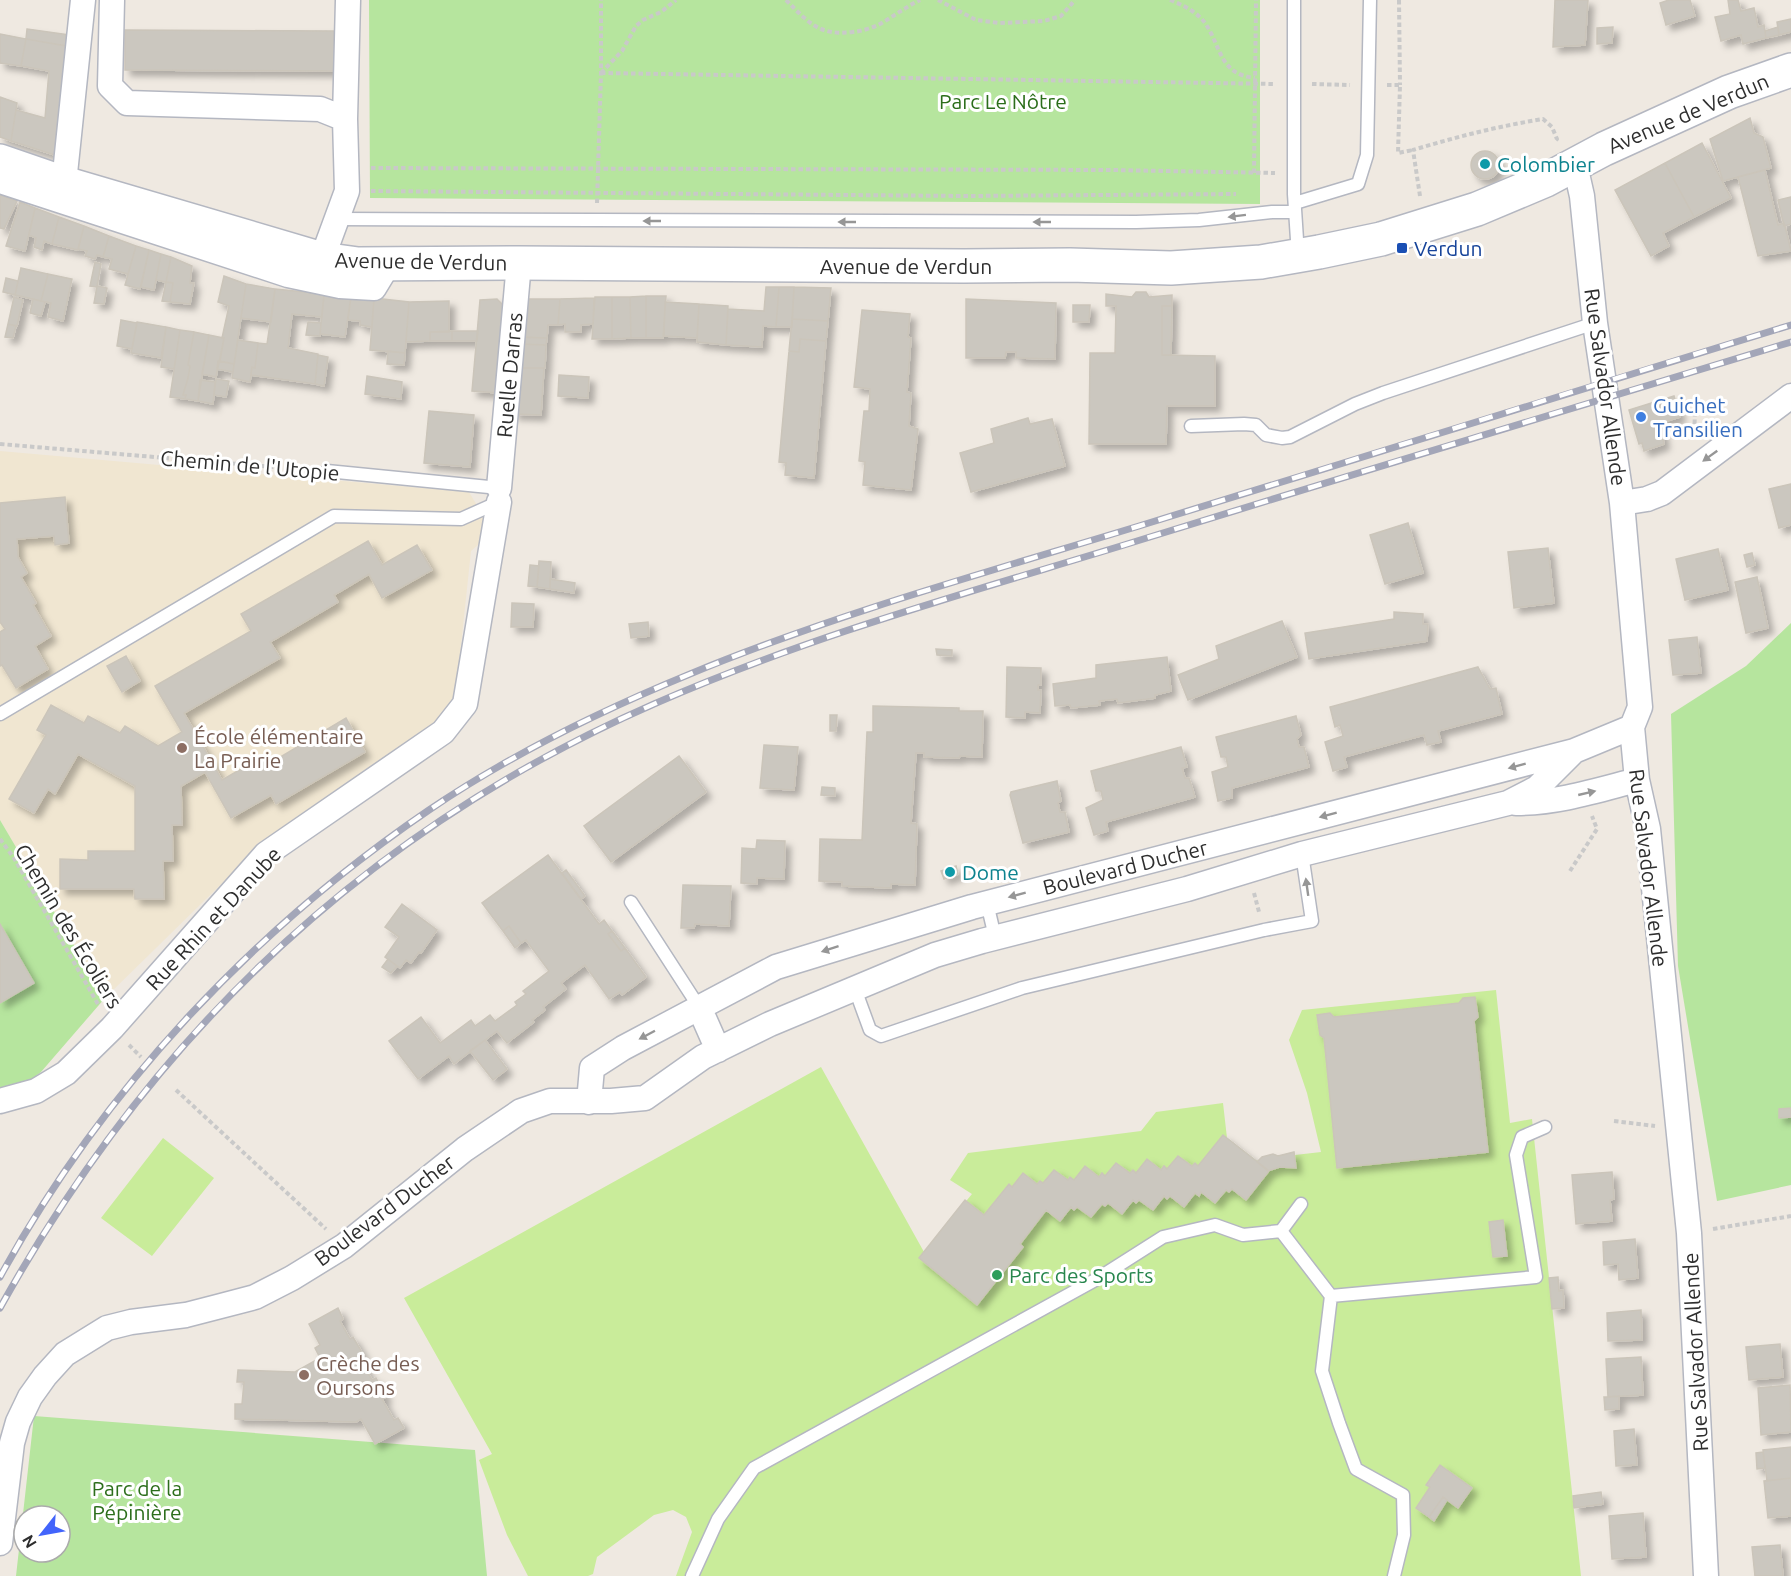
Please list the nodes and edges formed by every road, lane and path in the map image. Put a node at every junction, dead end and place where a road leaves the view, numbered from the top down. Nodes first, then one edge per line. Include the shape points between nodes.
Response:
1 (83, 0) edge
2 (112, 0) edge
3 (348, 0) edge
4 (601, 0) edge
5 (676, 0) edge
6 (786, 0) edge
7 (920, 0) edge
8 (938, 0) edge
9 (1075, 0) edge
10 (1170, 0) edge
11 (1256, 0) edge
12 (1294, 0) edge
13 (1370, 0) edge
14 (1399, 0) edge
15 (1791, 70) edge
16 (601, 74) junction
17 (1255, 78) junction
18 (1255, 84) junction
19 (1277, 84) dead end
20 (1311, 84) dead end
21 (1355, 85) dead end
22 (1378, 85) dead end
23 (1400, 85) junction
24 (345, 119) junction
25 (1549, 146) dead end
26 (1413, 150) junction
27 (0, 161) edge
28 (1575, 165) junction
29 (347, 167) junction
30 (598, 169) junction
31 (1254, 173) junction
32 (1294, 173) junction
33 (0, 181) edge
34 (64, 183) junction
35 (347, 191) junction
36 (598, 193) junction
37 (1242, 194) dead end
38 (1295, 207) junction
39 (337, 219) junction
40 (595, 221) junction
41 (1425, 227) junction
42 (1298, 256) junction
43 (322, 259) junction
44 (519, 263) junction
45 (388, 265) junction
46 (1595, 323) junction
47 (1791, 396) edge
48 (1191, 426) dead end
49 (0, 444) edge
50 (327, 471) joint
51 (499, 495) junction
52 (1622, 503) junction
53 (0, 714) edge
54 (1632, 727) junction
55 (1574, 751) junction
56 (1637, 780) junction
57 (1586, 794) junction
58 (1508, 803) junction
59 (0, 839) edge
60 (1302, 854) junction
61 (1249, 871) junction
62 (1570, 871) dead end
63 (631, 902) dead end
64 (987, 903) junction
65 (1264, 930) junction
66 (995, 937) junction
67 (855, 989) junction
68 (699, 1007) junction
69 (112, 1028) junction
70 (718, 1050) junction
71 (176, 1090) dead end
72 (0, 1101) edge
73 (589, 1101) junction
74 (1614, 1121) dead end
75 (1545, 1127) dead end
76 (1678, 1128) junction
77 (1301, 1204) dead end
78 (1791, 1216) edge
79 (1281, 1231) junction
80 (1689, 1233) junction
81 (344, 1246) junction
82 (1331, 1296) junction
83 (0, 1543) edge
84 (692, 1576) edge
85 (1394, 1576) edge
86 (1706, 1576) edge

1 - 34 street
2 - 24 street via 110,86 127,103 320,109
3 - 24 street
4 - 16 path
5 - 16 path via 636,26 622,51
6 - 7 path via 813,24 826,32 839,33 877,25
8 - 9 path via 976,20 1000,23 1044,21 1061,16
10 - 17 path via 1204,22 1234,73
11 - 17 path
12 - 32 lane
13 - 38 lane via 1367,155 1358,184
14 - 23 path
15 - 28 main road, Avenue de Verdun via 1729,92
16 - 18 path
16 - 30 path
17 - 18 path
18 - 19 path
18 - 31 path
20 - 21 path
22 - 23 path
23 - 26 path via 1398,153
24 - 29 street
25 - 26 path via 1557,139 1543,119 1499,126
26 - 41 path
27 - 34 main road, Avenue de Verdun
28 - 41 main road, Avenue de Verdun via 1477,209
28 - 46 street, Rue Salvador Allende via 1582,196
29 - 30 path
29 - 35 street
30 - 31 path
30 - 36 path
31 - 32 path
32 - 38 lane
33 - 45 street via 288,275 340,286 374,288
34 - 43 main road, Avenue de Verdun
35 - 36 path
35 - 39 street
36 - 37 path
36 - 40 path
38 -> 40 lane via 1199,220 1136,222
38 - 42 lane
39 - 40 lane
39 - 43 street
41 - 42 main road, Avenue de Verdun
42 - 44 main road, Avenue de Verdun via 1171,268
43 - 45 main road, Avenue de Verdun
44 - 45 main road, Avenue de Verdun
44 - 51 street, Ruelle Darras
46 - 48 lane via 1383,393 1290,437 1266,435 1256,425
46 - 52 street, Rue Salvador Allende
47 -> 52 street via 1662,493 1647,500
49 - 50 path, Chemin de l'Utopie
50 - 51 lane, Chemin de l'Utopie
51 - 53 lane via 460,519 334,516
51 - 69 street, Rue Rhin et Danube via 465,704 443,732 266,854
52 - 54 street, Rue Salvador Allende via 1640,707
54 - 55 street, Boulevard Ducher
54 - 56 street, Rue Salvador Allende
55 - 58 street, Boulevard Ducher via 1538,788
55 -> 64 street, Boulevard Ducher
57 -> 56 street, Boulevard Ducher
56 - 76 street, Rue Salvador Allende via 1648,829
57 - 58 street, Boulevard Ducher via 1538,803
57 - 62 path via 1597,829
58 - 60 street, Boulevard Ducher
59 - 69 path, Chemin des Écoliers
60 - 61 street, Boulevard Ducher
65 -> 60 lane via 1312,921
61 - 65 path
61 - 66 street, Boulevard Ducher
63 - 68 lane
64 - 66 lane
64 -> 68 street, Boulevard Ducher via 776,967
65 - 67 lane via 1022,988 881,1036 870,1030
66 - 67 street, Boulevard Ducher via 935,955
67 - 70 street, Boulevard Ducher
68 - 70 street
68 -> 73 street, Boulevard Ducher via 592,1068
69 - 72 street, Rue Rhin et Danube via 66,1073 36,1091
70 - 73 street, Boulevard Ducher via 645,1098
71 - 81 path
73 - 81 street, Boulevard Ducher via 550,1101 521,1111 465,1149
74 - 76 path
75 - 82 lane via 1522,1137 1516,1155 1536,1277
76 - 80 street, Rue Salvador Allende
77 - 79 lane
78 - 80 path
79 - 82 lane
79 - 84 lane via 1243,1236 1215,1225 1163,1237 1097,1279 754,1468 718,1519
80 - 86 street, Rue Salvador Allende
81 - 83 street, Boulevard Ducher via 255,1297 186,1315 106,1328 65,1354 30,1397 18,1422
82 - 85 lane via 1322,1371 1339,1423 1356,1469 1403,1495 1404,1535

